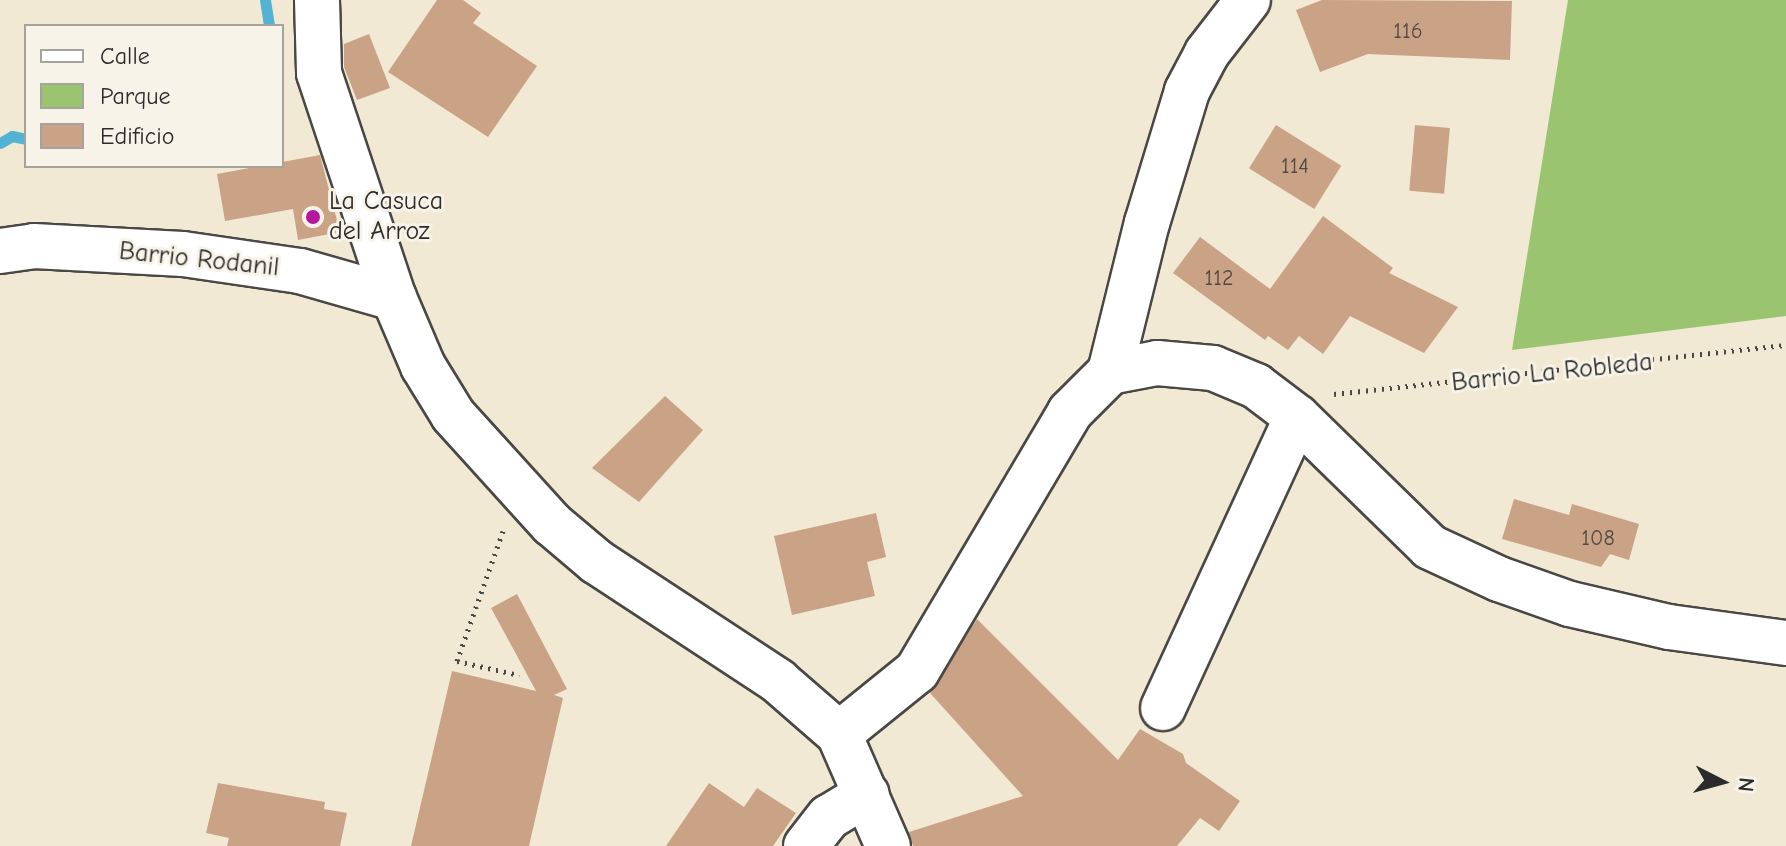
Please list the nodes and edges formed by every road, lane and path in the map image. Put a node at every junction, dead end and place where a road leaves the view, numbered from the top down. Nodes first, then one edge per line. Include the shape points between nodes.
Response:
1 (317, 0) edge
2 (1248, 0) edge
3 (0, 251) edge
4 (394, 298) junction
5 (1786, 345) edge
6 (1110, 372) junction
7 (1308, 406) junction
8 (518, 488) junction
9 (1786, 643) edge
10 (519, 675) dead end
11 (1163, 708) dead end
12 (839, 734) junction
13 (867, 794) junction
14 (806, 846) edge
15 (888, 846) edge

1 - 4 street via 319,73
2 - 6 street via 1207,53 1187,91 1144,231
3 - 4 street, Barrio Rodanil via 34,246 183,254 300,271
4 - 8 street via 423,366 453,415
5 - 7 path, Barrio La Robleda via 1393,391
6 - 7 street via 1157,363 1213,368
6 - 12 street via 1070,412 917,671
7 - 9 street via 1430,547 1570,604 1669,627
7 - 11 street
8 - 10 path via 457,661
8 - 12 street via 597,562 778,681
12 - 13 street
13 - 14 street via 829,817
13 - 15 street

